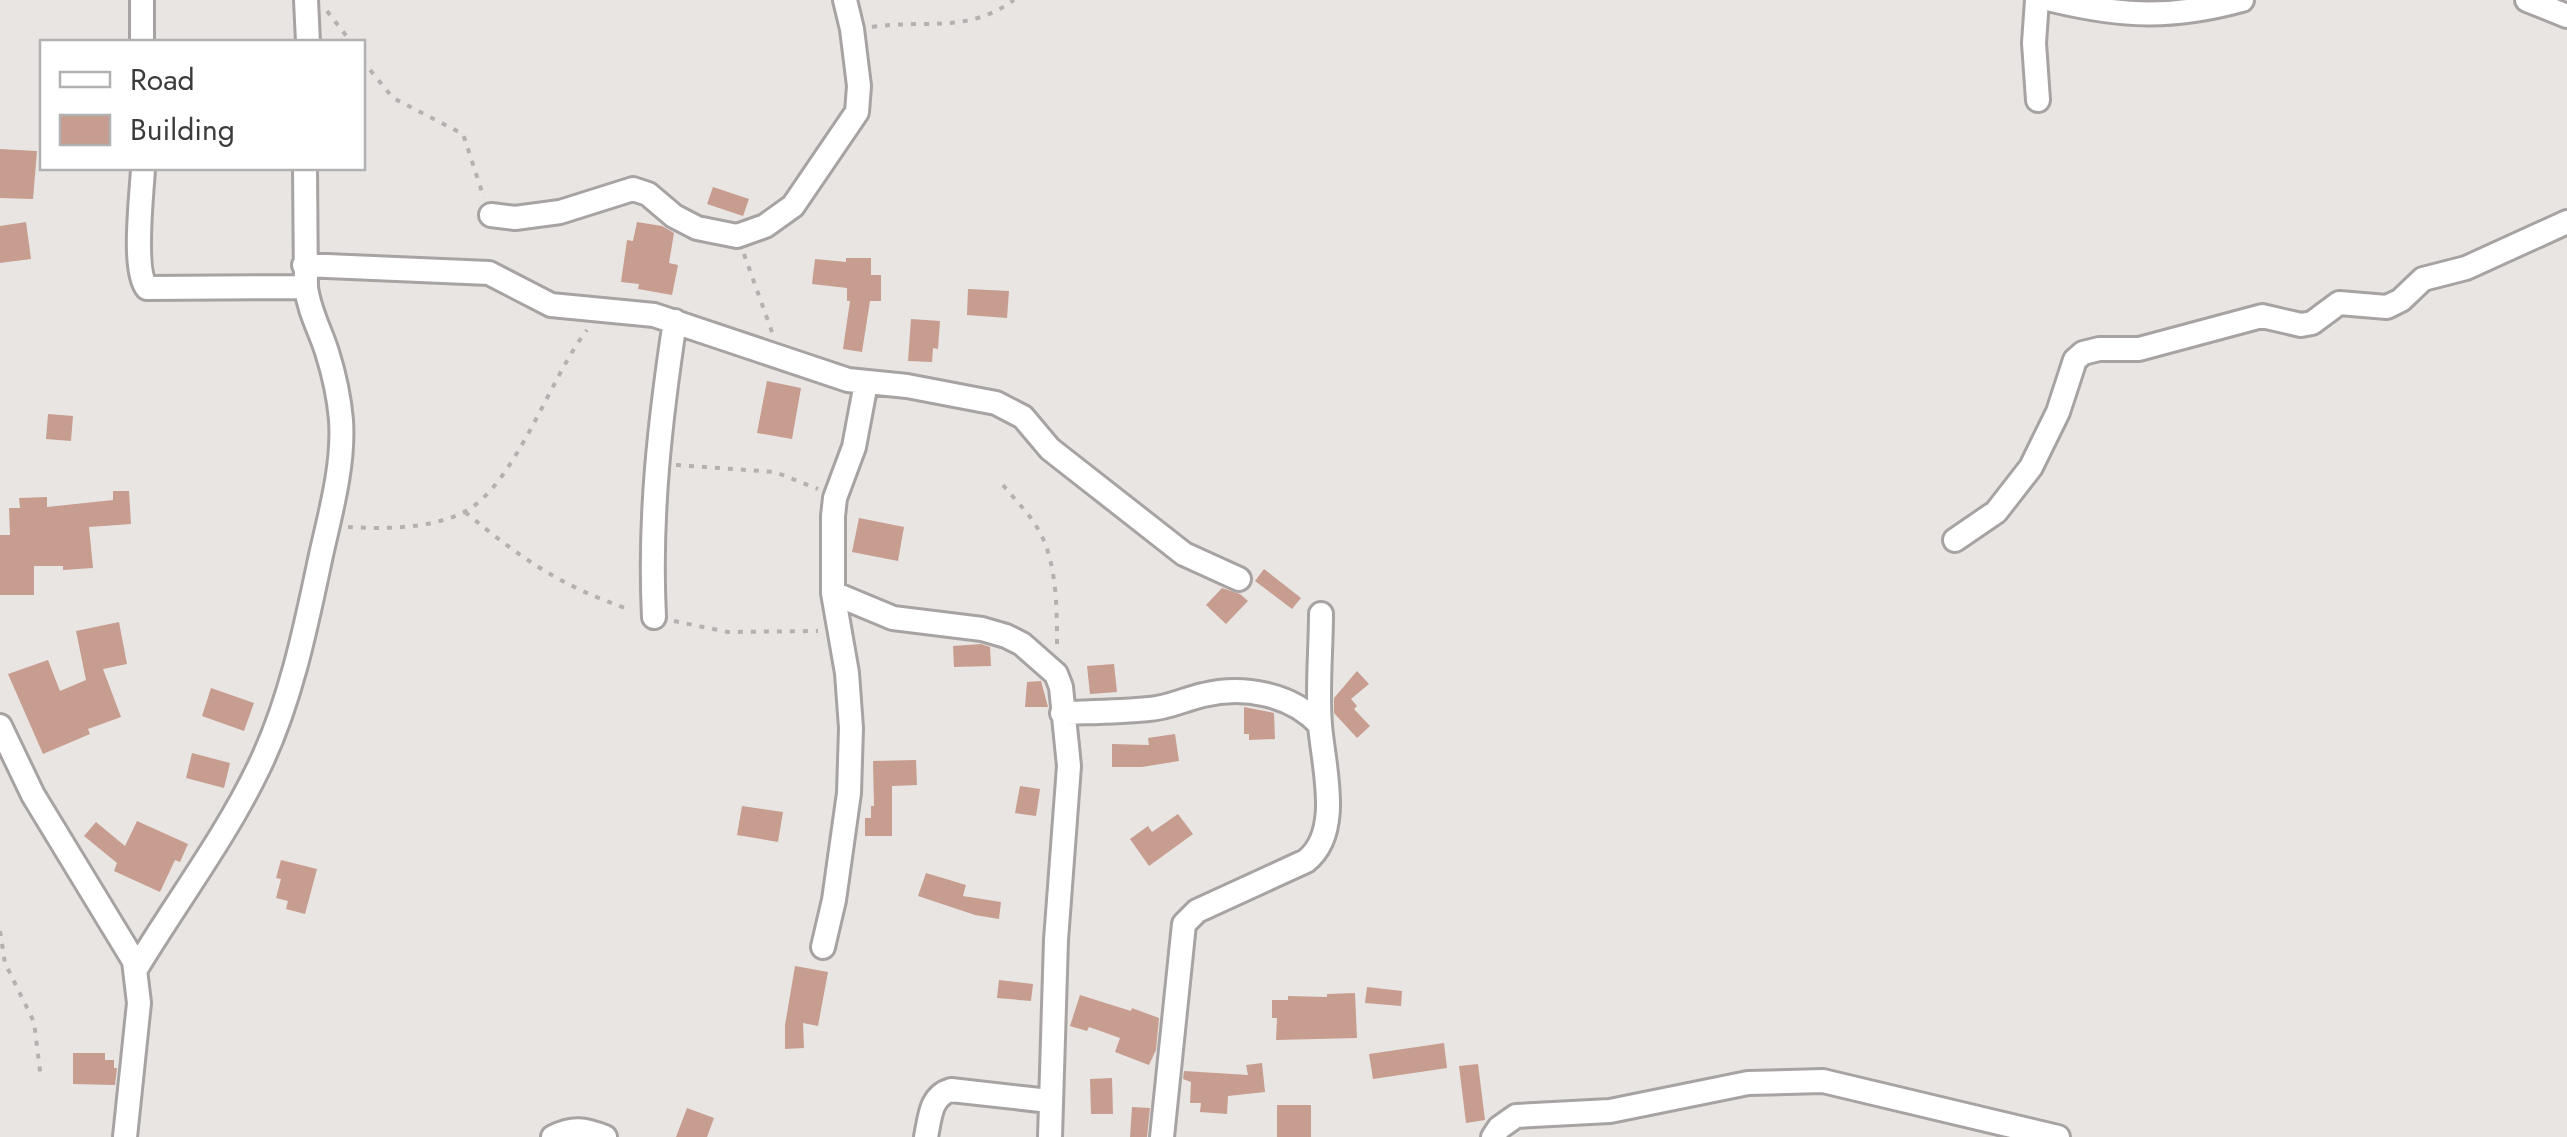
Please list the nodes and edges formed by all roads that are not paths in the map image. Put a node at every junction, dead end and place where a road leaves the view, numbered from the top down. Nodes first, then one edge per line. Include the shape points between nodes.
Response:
1 (142, 0) edge
2 (306, 0) edge
3 (845, 0) edge
4 (2038, 0) edge
5 (2052, 0) edge
6 (2242, 0) edge
7 (2527, 0) edge
8 (2567, 16) edge
9 (142, 40) edge
10 (308, 40) edge
11 (2038, 100) dead end
12 (143, 170) edge
13 (305, 170) edge
14 (490, 215) road end
15 (2567, 222) edge
16 (305, 276) junction
17 (675, 321) junction
18 (866, 383) junction
19 (1955, 540) dead end
20 (1239, 579) dead end
21 (833, 593) junction
22 (1322, 614) dead end
23 (654, 617) dead end
24 (1062, 713) junction
25 (1320, 725) junction
26 (0, 726) edge
27 (823, 947) dead end
28 (136, 968) junction
29 (1049, 1101) junction
30 (124, 1137) edge
31 (552, 1137) edge
32 (604, 1137) edge
33 (926, 1137) edge
34 (1050, 1137) edge
35 (1162, 1137) edge
36 (1492, 1137) edge
37 (2058, 1137) edge

1 - 9 street
2 - 10 street
3 - 14 street via 857,112 793,206 765,226 737,236 697,228 632,188 560,212
4 - 11 street
5 - 6 street via 2140,16
7 - 8 street
12 - 16 street via 140,257 147,288
13 - 16 street
15 - 19 street via 2466,268 2423,279 2387,308 2339,303 2312,323 2262,316 2139,349 2083,353 2031,467 1996,512
16 - 17 street via 473,271 498,276 551,305
16 - 28 street via 338,395 342,448 309,614 261,764 228,828
17 - 18 street
17 - 23 street via 650,544
18 - 20 street via 945,392 1012,410 1063,460 1184,554
18 - 21 street via 854,447 835,498
21 - 24 street via 893,618 1006,636 1056,674
21 - 27 street via 851,728 849,794
22 - 25 street
24 - 25 street via 1152,709 1210,693 1256,694 1300,706
24 - 29 street via 1068,806
25 - 35 street via 1329,782 1320,849 1197,911 1184,924
26 - 28 street via 33,795
28 - 30 street
29 - 33 street via 950,1090 934,1101
29 - 34 street
31 - 32 street via 582,1129
36 - 37 street via 1516,1116 1610,1112 1748,1084 1824,1082

